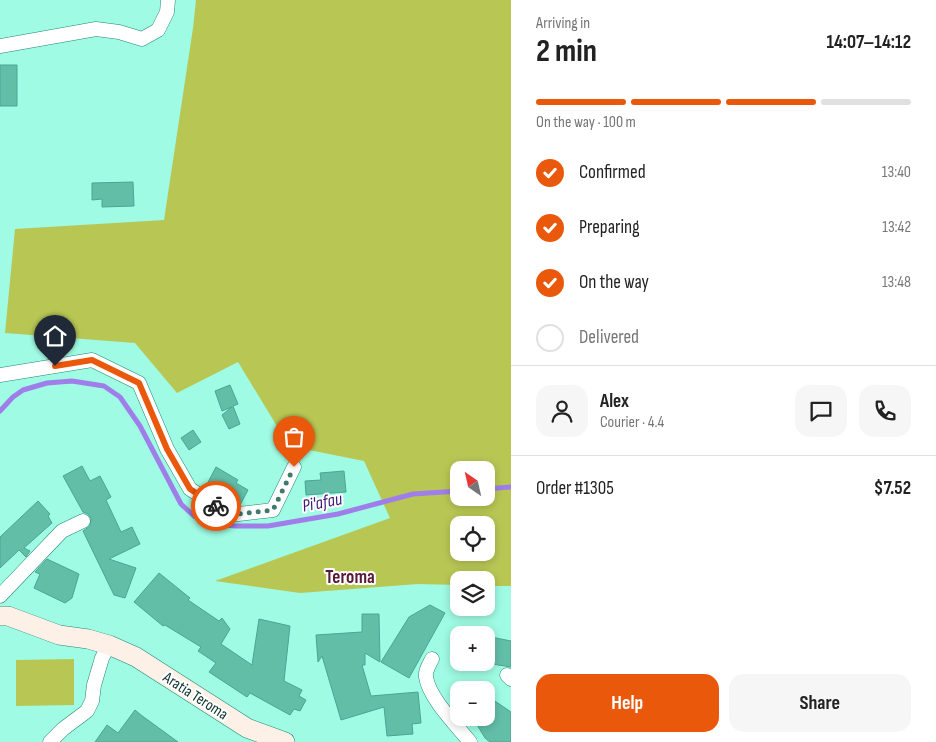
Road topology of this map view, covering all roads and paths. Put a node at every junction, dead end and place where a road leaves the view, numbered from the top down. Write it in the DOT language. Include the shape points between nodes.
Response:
graph roads {
  1 [pos="168,0"];
  2 [pos="0,46"];
  3 [pos="0,375"];
  4 [pos="294,467"];
  5 [pos="83,521"];
  6 [pos="0,596"];
  7 [pos="0,616"];
  8 [pos="109,645"];
  9 [pos="432,659"];
  10 [pos="50,742"];
  11 [pos="285,742"];
  12 [pos="470,742"];
  1 -- 2 [label="street" via="167,12 158,30 142,39 96,29"];
  3 -- 4 [label="street" via="92,360 139,383 167,449 190,489 230,515 273,510"];
  5 -- 6 [label="street" via="62,531"];
  7 -- 8 [label="main road, Aratia Teroma" via="59,635"];
  8 -- 10 [label="street" via="102,658 88,711"];
  8 -- 11 [label="main road, Aratia Teroma" via="136,657 247,728"];
  9 -- 12 [label="street" via="426,671 430,689 452,723"];
}
